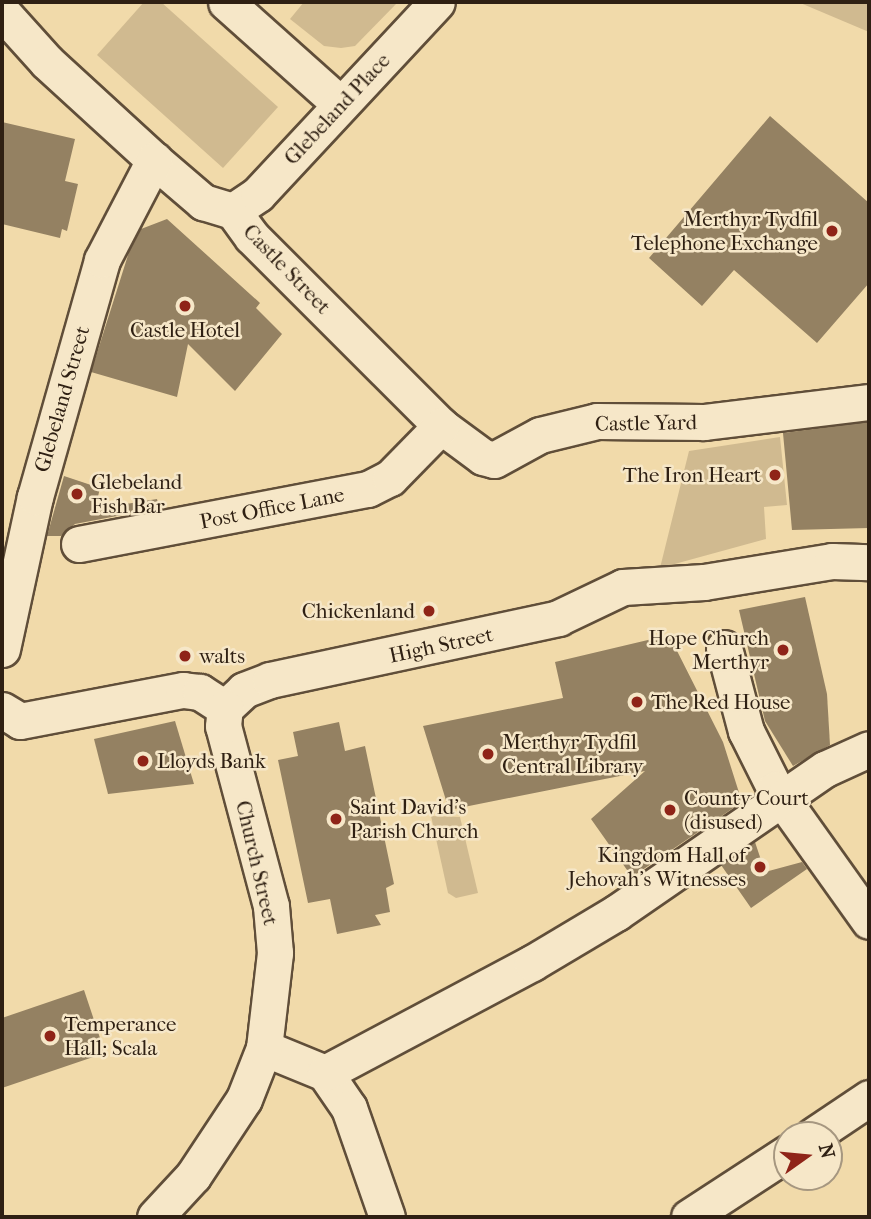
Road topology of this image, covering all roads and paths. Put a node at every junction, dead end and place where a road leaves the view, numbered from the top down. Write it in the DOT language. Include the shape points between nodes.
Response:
graph roads {
  1 [pos="226,2"];
  2 [pos="437,2"];
  3 [pos="2,12"];
  4 [pos="340,104"];
  5 [pos="154,160"];
  6 [pos="233,211"];
  7 [pos="869,402"];
  8 [pos="441,426"];
  9 [pos="79,544"];
  10 [pos="869,562"];
  11 [pos="724,648"];
  12 [pos="2,649"];
  13 [pos="225,708"];
  14 [pos="11,715"];
  15 [pos="869,749"];
  16 [pos="782,798"];
  17 [pos="869,921"];
  18 [pos="264,1048"];
  19 [pos="325,1073"];
  20 [pos="869,1098"];
  21 [pos="835,1121"];
  22 [pos="773,1162"];
  23 [pos="155,1217"];
  24 [pos="387,1217"];
  25 [pos="689,1217"];
  1 -- 4 [label="street"];
  2 -- 4 [label="street, Glebeland Place"];
  3 -- 5 [label="street, Castle Street" via="47,62"];
  4 -- 6 [label="street, Glebeland Place" via="258,194"];
  5 -- 6 [label="street, Castle Street" via="203,202"];
  5 -- 12 [label="street, Glebeland Street" via="102,260 35,498"];
  6 -- 8 [label="street, Castle Street" via="252,237"];
  7 -- 8 [label="street, Castle Yard" via="704,422 597,421 540,435 494,460 471,451"];
  8 -- 9 [label="street, Post Office Lane" via="390,478 368,489"];
  10 -- 13 [label="street, High Street" via="832,561 704,582 623,587 558,618 270,680 244,690"];
  11 -- 16 [label="street" via="746,731"];
  13 -- 14 [label="street" via="200,692 183,690"];
  13 -- 18 [label="street, Church Street" via="223,726 271,906 275,953"];
  15 -- 16 [label="street" via="825,769"];
  16 -- 17 [label="street"];
  16 -- 19 [label="street" via="604,920"];
  18 -- 19 [label="street"];
  18 -- 23 [label="street, Church Street" via="244,1099 193,1176"];
  19 -- 24 [label="street" via="349,1108"];
  20 -- 21 [label="street"];
  22 -- 25 [label="street"];
}
